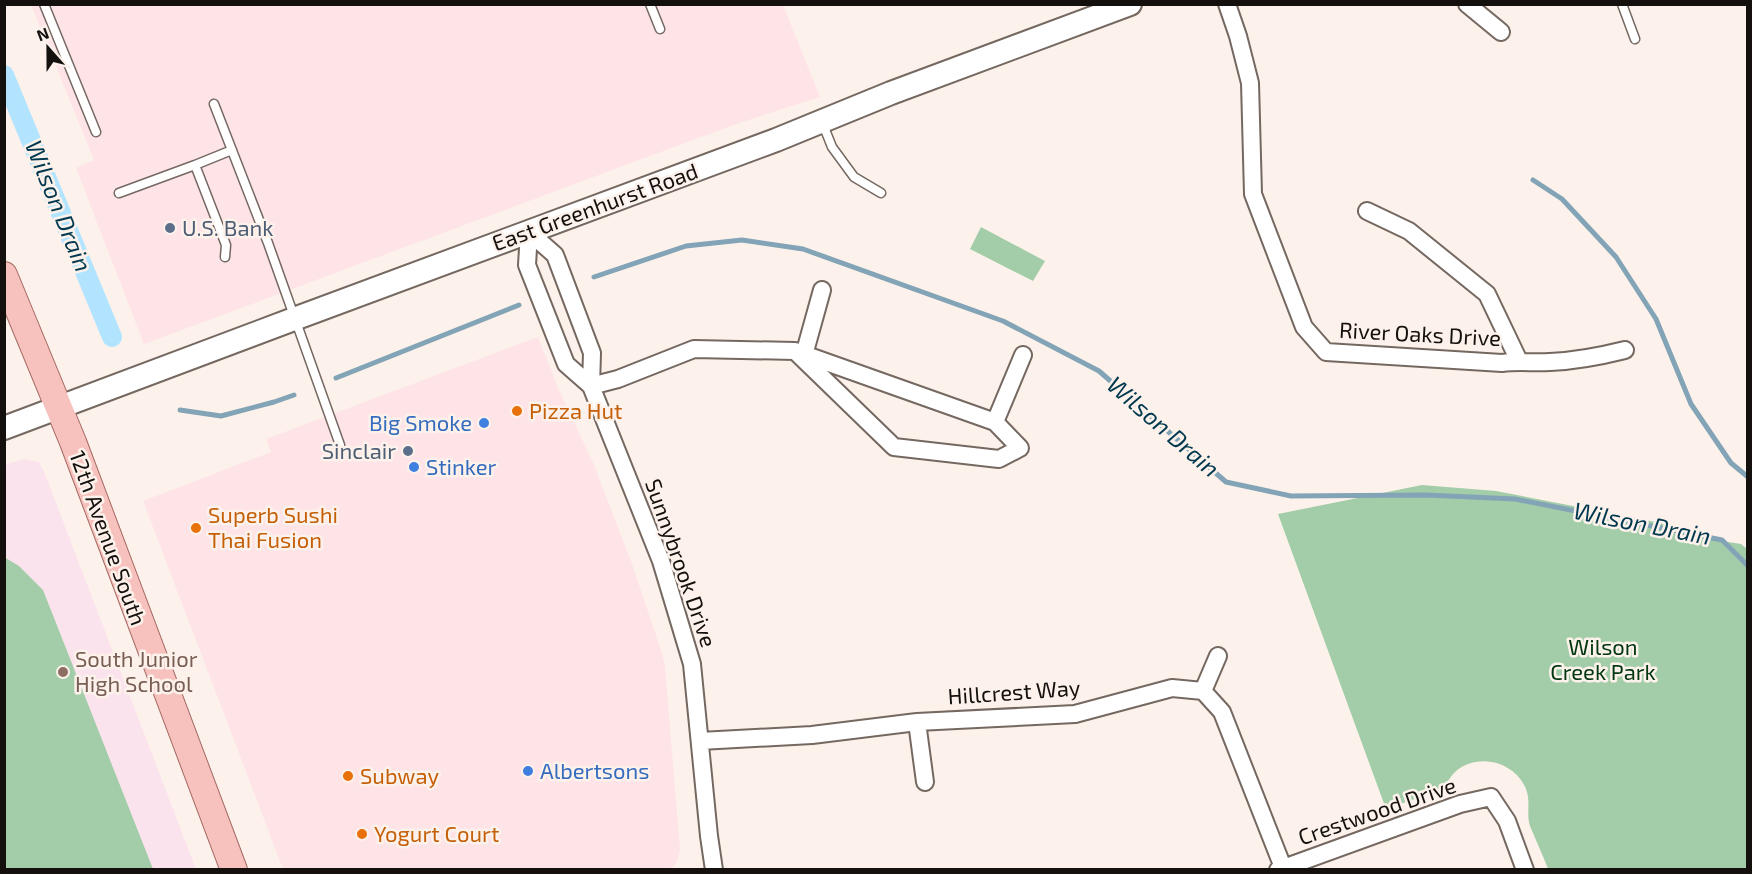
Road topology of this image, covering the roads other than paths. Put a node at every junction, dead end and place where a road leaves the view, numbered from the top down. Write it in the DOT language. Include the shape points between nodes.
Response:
graph roads {
  1 [pos="44,4"];
  2 [pos="650,4"];
  3 [pos="1130,4"];
  4 [pos="1227,4"];
  5 [pos="1467,4"];
  6 [pos="1622,4"];
  7 [pos="660,29"];
  8 [pos="1501,32"];
  9 [pos="1635,39"];
  10 [pos="214,104"];
  11 [pos="822,122"];
  12 [pos="96,132"];
  13 [pos="232,150"];
  14 [pos="195,165"];
  15 [pos="880,193"];
  16 [pos="119,194"];
  17 [pos="1367,211"];
  18 [pos="530,232"];
  19 [pos="225,257"];
  20 [pos="4,275"];
  21 [pos="822,290"];
  22 [pos="294,319"];
  23 [pos="1625,350"];
  24 [pos="800,353"];
  25 [pos="1023,355"];
  26 [pos="1520,361"];
  27 [pos="591,386"];
  28 [pos="59,408"];
  29 [pos="995,422"];
  30 [pos="4,428"];
  31 [pos="340,445"];
  32 [pos="1218,656"];
  33 [pos="1203,690"];
  34 [pos="917,722"];
  35 [pos="700,741"];
  36 [pos="925,782"];
  37 [pos="1282,869"];
  38 [pos="234,870"];
  39 [pos="714,870"];
  40 [pos="1525,870"];
  1 -- 12 [label="lane"];
  2 -- 7 [label="lane"];
  3 -- 11 [label="main road, East Greenhurst Road"];
  4 -- 26 [label="street, River Oaks Drive" via="1250,83 1253,194 1304,327 1326,352"];
  5 -- 8 [label="street"];
  6 -- 9 [label="lane"];
  10 -- 13 [label="lane"];
  11 -- 15 [label="lane" via="832,147 854,177"];
  11 -- 18 [label="main road, East Greenhurst Road"];
  13 -- 14 [label="lane"];
  13 -- 22 [label="lane"];
  14 -- 16 [label="lane"];
  14 -- 19 [label="lane" via="226,245"];
  17 -- 26 [label="street, River Oaks Drive" via="1409,231 1487,294"];
  18 -- 22 [label="main road, East Greenhurst Road"];
  18 -- 27 [label="street, Sunnybrook Drive" via="555,255 592,353"];
  18 -- 27 [label="street, Sunnybrook Drive" via="527,265 566,364"];
  20 -- 28 [label="main road, 12th Avenue South"];
  21 -- 24 [label="street"];
  22 -- 28 [label="main road, East Greenhurst Road"];
  22 -- 31 [label="lane"];
  23 -- 26 [label="street, River Oaks Drive" via="1549,362"];
  24 -- 27 [label="street" via="694,349"];
  24 -- 29 [label="street"];
  24 -- 29 [label="street" via="894,447 999,459 1020,448"];
  25 -- 29 [label="street"];
  27 -- 35 [label="street, Sunnybrook Drive" via="661,561 693,664"];
  28 -- 30 [label="main road, East Greenhurst Road"];
  28 -- 38 [label="main road, 12th Avenue South"];
  32 -- 33 [label="street"];
  33 -- 34 [label="street, Hillcrest Way" via="1172,688 1075,714"];
  33 -- 37 [label="street" via="1222,712"];
  34 -- 35 [label="street, Hillcrest Way" via="813,735"];
  34 -- 36 [label="street"];
  35 -- 39 [label="street, Sunnybrook Drive"];
  37 -- 40 [label="street, Crestwood Drive" via="1460,804 1491,797 1507,821"];
}
